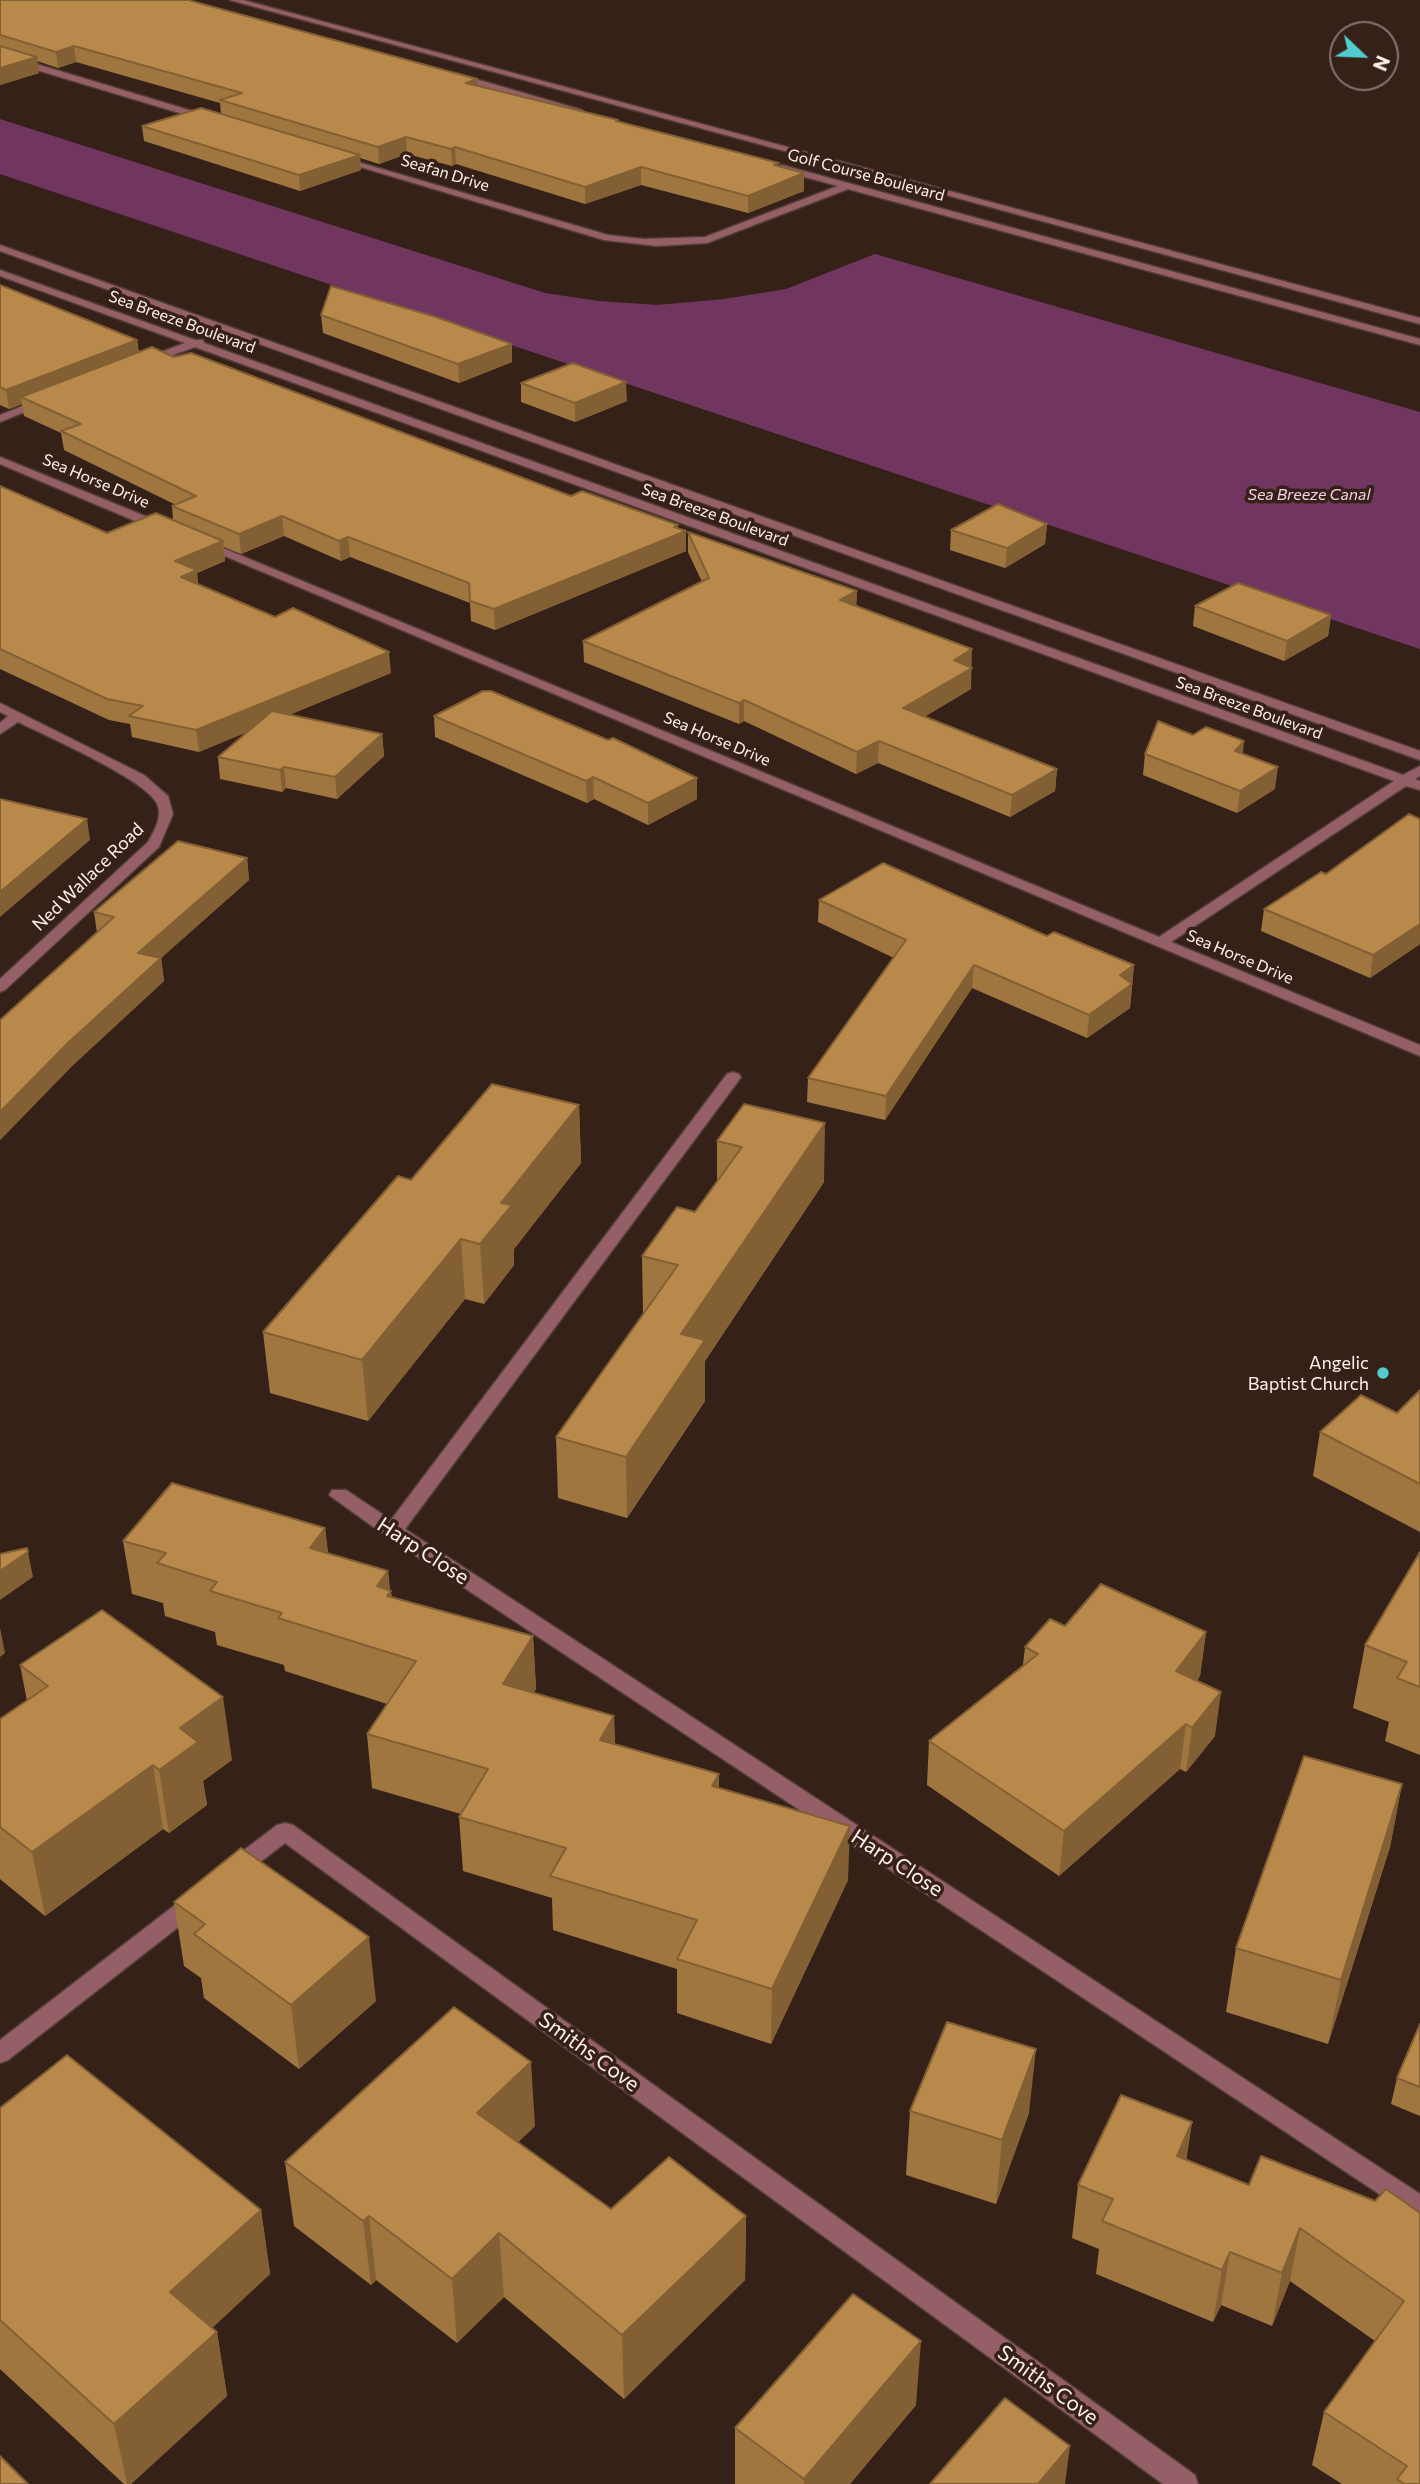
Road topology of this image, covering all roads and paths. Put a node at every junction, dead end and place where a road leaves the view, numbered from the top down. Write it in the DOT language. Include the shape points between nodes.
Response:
graph roads {
  1 [pos="234,0"];
  2 [pos="0,56"];
  3 [pos="448,75"];
  4 [pos="594,116"];
  5 [pos="224,123"];
  6 [pos="330,155"];
  7 [pos="766,164"];
  8 [pos="879,174"];
  9 [pos="845,187"];
  10 [pos="0,248"];
  11 [pos="25,257"];
  12 [pos="0,265"];
  13 [pos="0,273"];
  14 [pos="1420,321"];
  15 [pos="231,331"];
  16 [pos="1420,342"];
  17 [pos="194,343"];
  18 [pos="138,365"];
  19 [pos="57,396"];
  20 [pos="0,419"];
  21 [pos="0,460"];
  22 [pos="0,707"];
  23 [pos="18,715"];
  24 [pos="0,730"];
  25 [pos="1420,755"];
  26 [pos="1420,770"];
  27 [pos="1405,781"];
  28 [pos="1420,786"];
  29 [pos="1161,942"];
  30 [pos="0,987"];
  31 [pos="1420,1051"];
  32 [pos="733,1077"];
  33 [pos="339,1495"];
  34 [pos="393,1531"];
  35 [pos="0,2053"];
  36 [pos="1420,2207"];
  37 [pos="1185,2484"];
  1 -- 8 [label="street, Golf Course Boulevard"];
  2 -- 5 [label="street"];
  3 -- 4 [label="street"];
  6 -- 9 [label="street, Seafan Drive" via="607,238 642,244 707,240"];
  7 -- 9 [label="street, Golf Course Boulevard"];
  8 -- 9 [label="street, Seafan Drive"];
  8 -- 14 [label="street, Golf Course Boulevard"];
  9 -- 16 [label="street, Golf Course Boulevard"];
  10 -- 11 [label="street, Sea Breeze Boulevard"];
  11 -- 12 [label="street"];
  11 -- 15 [label="street, Sea Breeze Boulevard"];
  13 -- 17 [label="street, Sea Breeze Boulevard"];
  15 -- 17 [label="street"];
  15 -- 25 [label="street, Sea Breeze Boulevard"];
  17 -- 18 [label="street"];
  17 -- 27 [label="street, Sea Breeze Boulevard"];
  19 -- 20 [label="street"];
  21 -- 29 [label="street, Sea Horse Drive"];
  22 -- 23 [label="street, Ned Wallace Road"];
  23 -- 24 [label="street"];
  23 -- 30 [label="street, Ned Wallace Road" via="158,791 167,807 166,825 154,844"];
  26 -- 27 [label="street"];
  27 -- 28 [label="street, Sea Breeze Boulevard"];
  27 -- 29 [label="street"];
  29 -- 31 [label="street, Sea Horse Drive"];
  32 -- 34 [label="street"];
  33 -- 34 [label="street, Harp Close"];
  34 -- 36 [label="street, Harp Close"];
  35 -- 37 [label="street, Smiths Cove" via="285,1831"];
}
